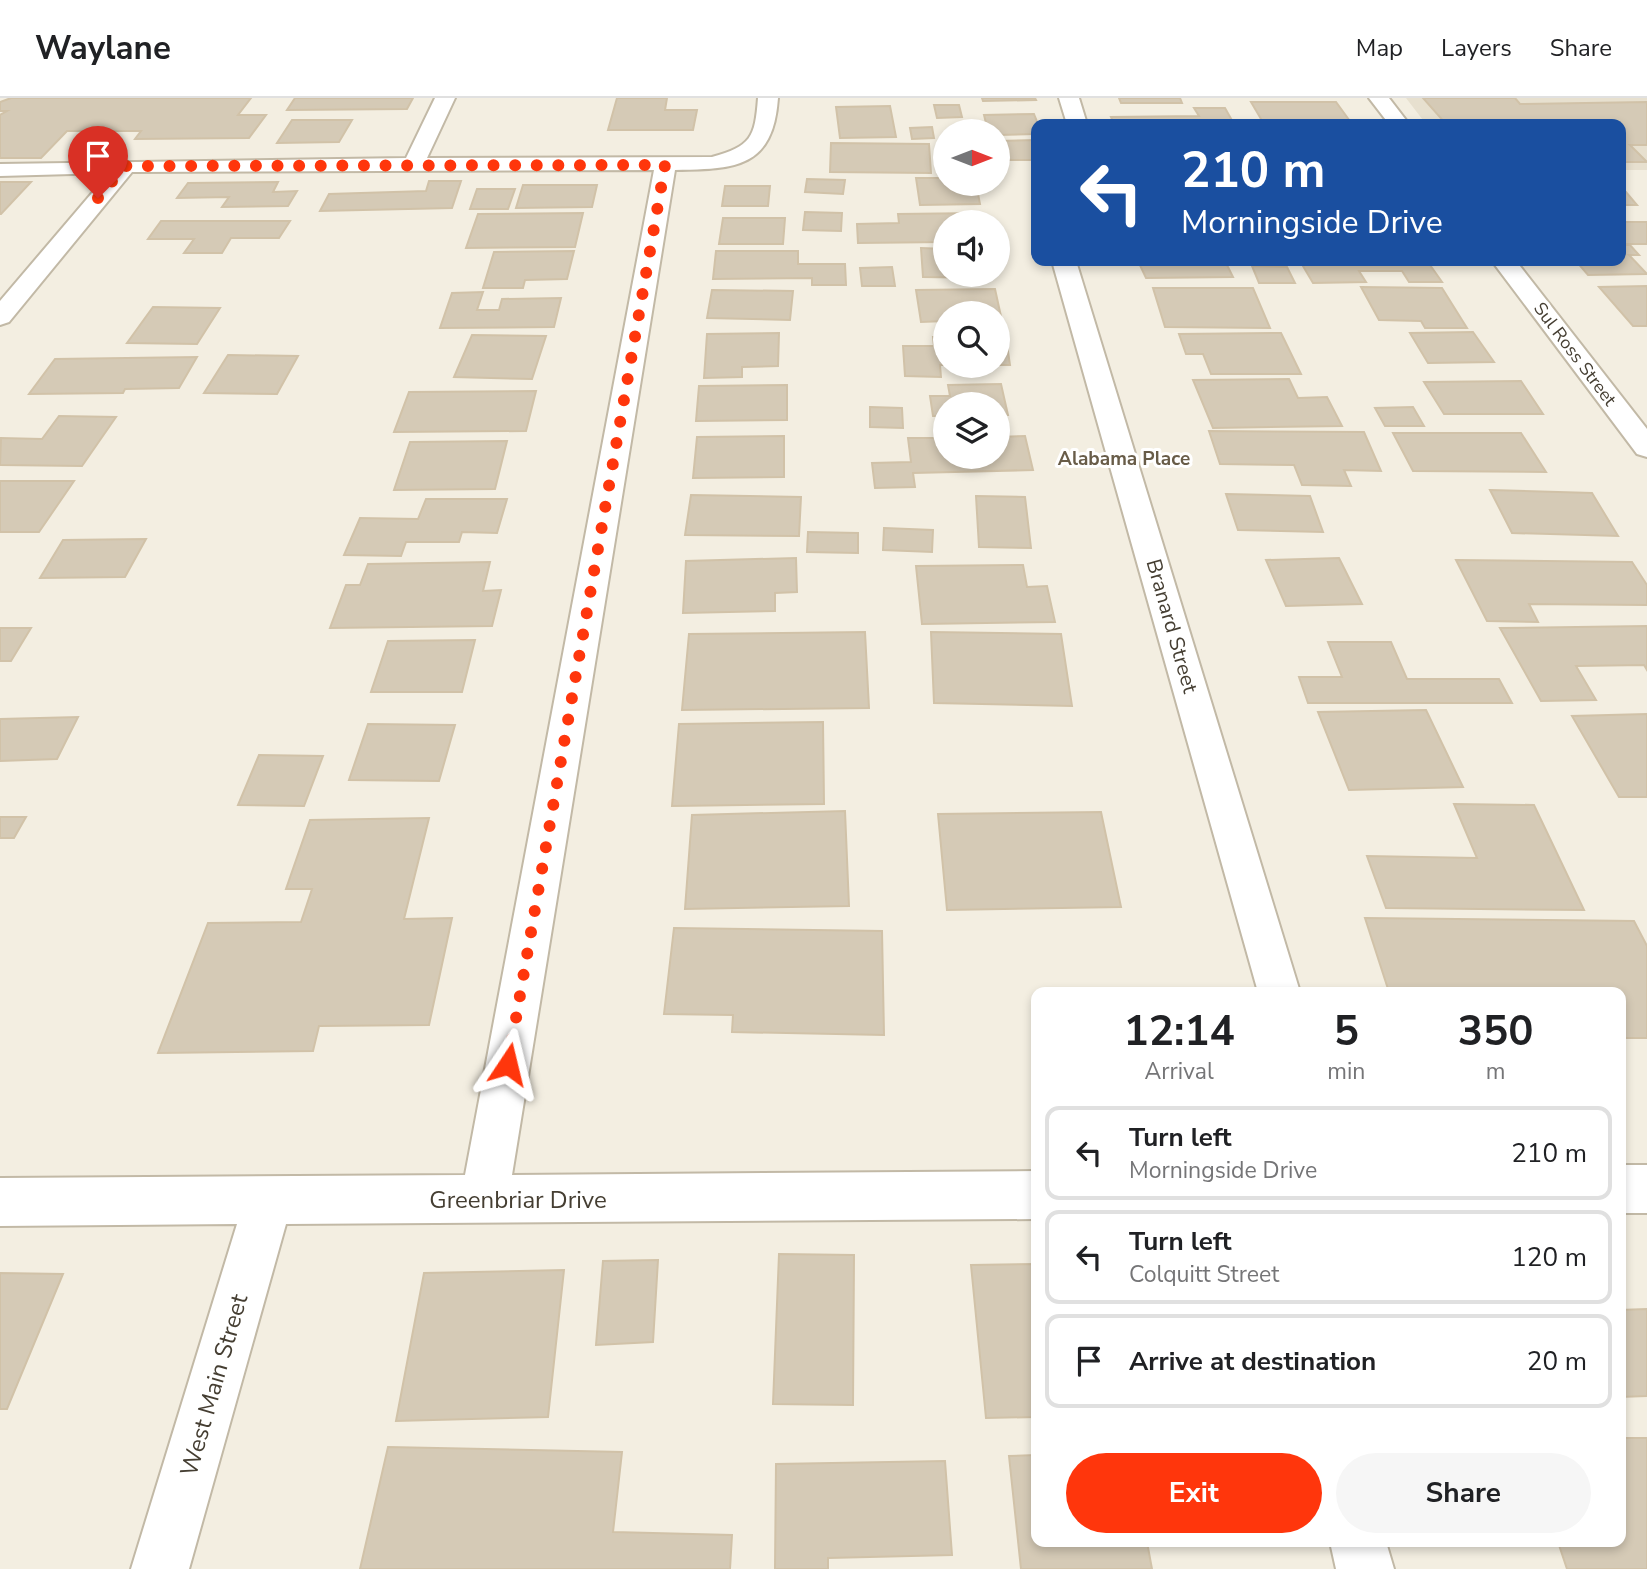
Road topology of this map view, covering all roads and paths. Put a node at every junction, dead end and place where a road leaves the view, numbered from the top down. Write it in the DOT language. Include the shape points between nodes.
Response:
graph roads {
  1 [pos="445,98"];
  2 [pos="1069,98"];
  3 [pos="1379,98"];
  4 [pos="768,106"];
  5 [pos="1075,119"];
  6 [pos="1395,119"];
  7 [pos="413,164"];
  8 [pos="665,165"];
  9 [pos="125,166"];
  10 [pos="0,170"];
  11 [pos="1065,266"];
  12 [pos="1508,266"];
  13 [pos="0,317"];
  14 [pos="1647,448"];
  15 [pos="1278,987"];
  16 [pos="1626,1189"];
  17 [pos="1647,1189"];
  18 [pos="1031,1195"];
  19 [pos="484,1200"];
  20 [pos="268,1201"];
  21 [pos="0,1202"];
  22 [pos="1359,1547"];
  23 [pos="160,1569"];
  24 [pos="1365,1569"];
  1 -- 7 [label="street"];
  2 -- 5 [label="street"];
  3 -- 6 [label="street"];
  4 -- 8 [label="street" via="766,133 746,155 712,163"];
  7 -- 8 [label="street"];
  7 -- 9 [label="street"];
  8 -- 19 [label="street"];
  9 -- 10 [label="street"];
  9 -- 13 [label="street"];
  11 -- 15 [label="street, Branard Street"];
  12 -- 14 [label="street, Sul Ross Street"];
  16 -- 17 [label="street"];
  18 -- 19 [label="street, Greenbriar Drive"];
  19 -- 20 [label="street, Greenbriar Drive"];
  20 -- 21 [label="street, Greenbriar Drive"];
  20 -- 23 [label="street, West Main Street"];
  22 -- 24 [label="street"];
}
